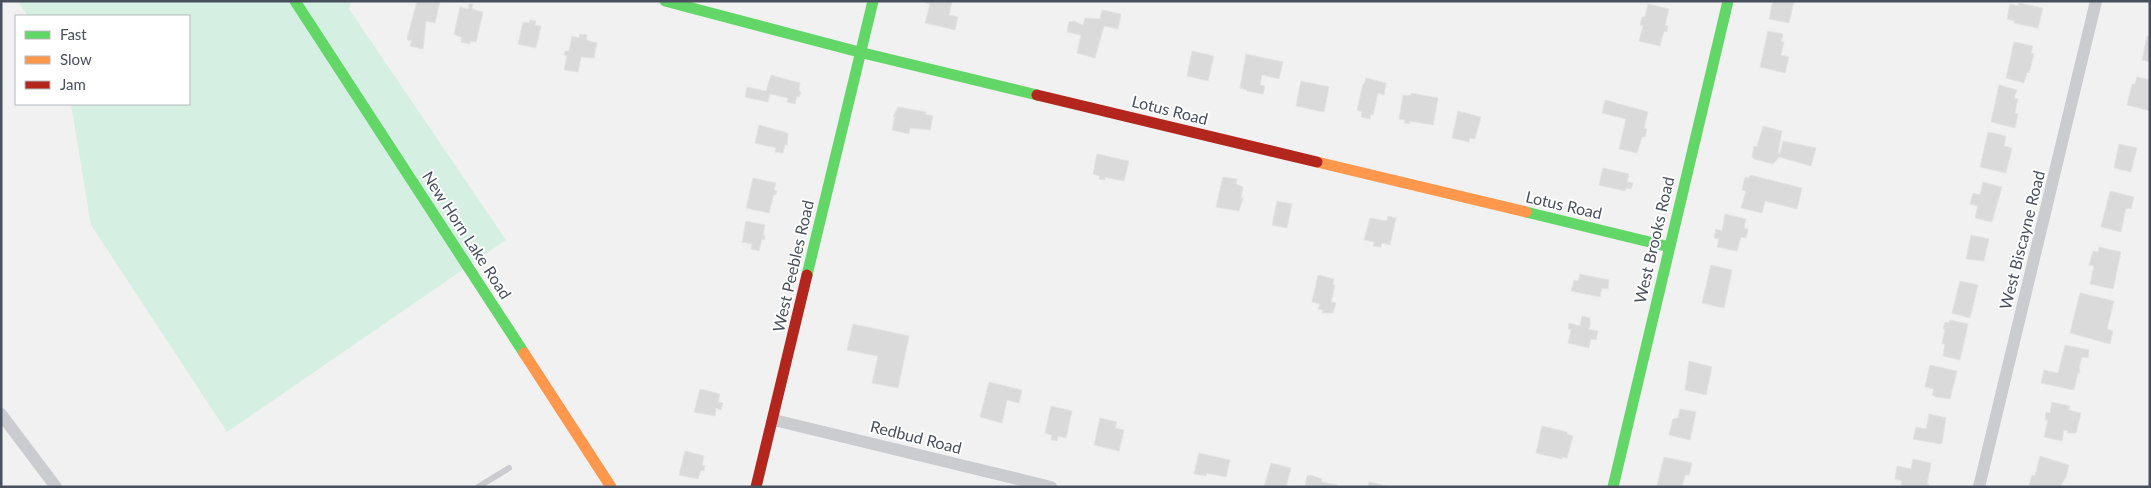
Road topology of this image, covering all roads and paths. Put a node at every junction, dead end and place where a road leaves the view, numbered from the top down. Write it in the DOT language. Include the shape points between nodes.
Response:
graph roads {
  1 [pos="296,1"];
  2 [pos="665,1"];
  3 [pos="872,1"];
  4 [pos="1728,1"];
  5 [pos="2096,1"];
  6 [pos="859,52"];
  7 [pos="1670,247"];
  8 [pos="1,414"];
  9 [pos="774,420"];
  10 [pos="509,468"];
  11 [pos="56,487"];
  12 [pos="478,487"];
  13 [pos="611,487"];
  14 [pos="756,487"];
  15 [pos="1051,487"];
  16 [pos="1613,487"];
  17 [pos="1979,487"];
  1 -- 13 [label="street, New Horn Lake Road"];
  2 -- 6 [label="street, Lotus Road"];
  3 -- 6 [label="street, West Peebles Road"];
  4 -- 7 [label="street, West Brooks Road"];
  5 -- 17 [label="street, West Biscayne Road"];
  6 -- 7 [label="street, Lotus Road"];
  6 -- 9 [label="street, West Peebles Road"];
  7 -- 16 [label="street, West Brooks Road"];
  8 -- 11 [label="street"];
  9 -- 14 [label="street, West Peebles Road"];
  9 -- 15 [label="street, Redbud Road"];
  10 -- 12 [label="lane"];
}
